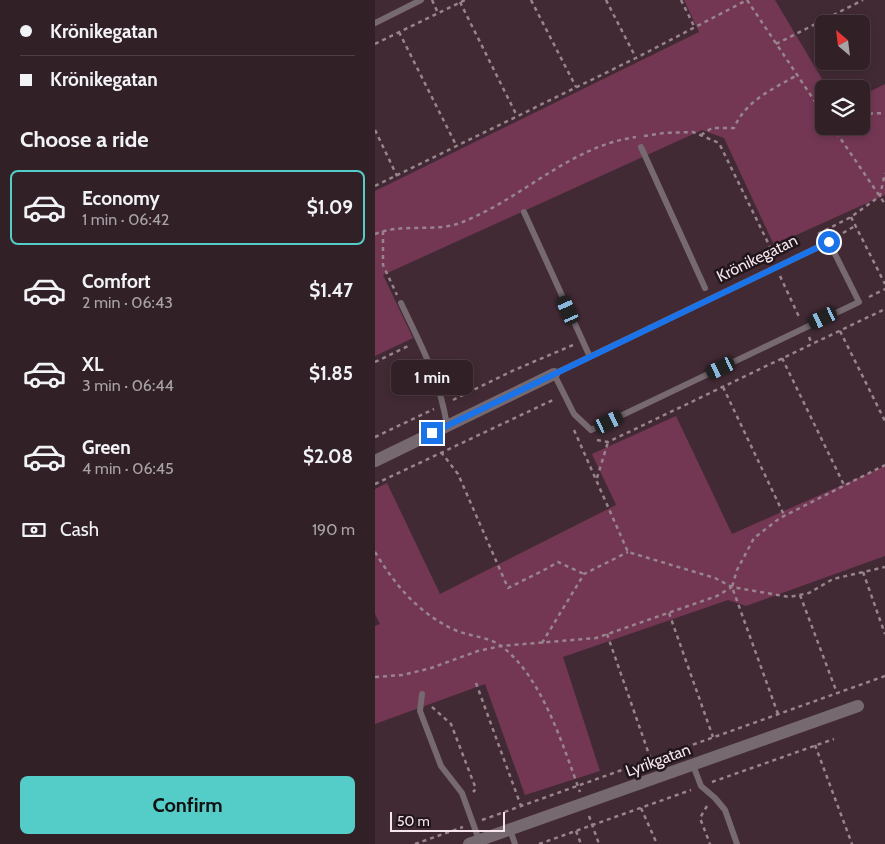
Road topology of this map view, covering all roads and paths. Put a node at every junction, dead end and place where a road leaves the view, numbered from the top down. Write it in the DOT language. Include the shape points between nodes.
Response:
graph roads {
  1 [pos="421,0"];
  2 [pos="432,0"];
  3 [pos="465,0"];
  4 [pos="531,0"];
  5 [pos="606,0"];
  6 [pos="681,0"];
  7 [pos="747,0"];
  8 [pos="863,0"];
  9 [pos="460,2"];
  10 [pos="438,13"];
  11 [pos="375,23"];
  12 [pos="695,28"];
  13 [pos="399,32"];
  14 [pos="375,44"];
  15 [pos="776,44"];
  16 [pos="635,58"];
  17 [pos="797,75"];
  18 [pos="576,87"];
  19 [pos="815,101"];
  20 [pos="885,113"];
  21 [pos="870,114"];
  22 [pos="517,116"];
  23 [pos="375,130"];
  24 [pos="701,135"];
  25 [pos="838,135"];
  26 [pos="456,145"];
  27 [pos="641,147"];
  28 [pos="885,173"];
  29 [pos="397,176"];
  30 [pos="375,186"];
  31 [pos="879,196"];
  32 [pos="885,204"];
  33 [pos="524,212"];
  34 [pos="851,217"];
  35 [pos="855,225"];
  36 [pos="383,230"];
  37 [pos="375,234"];
  38 [pos="817,234"];
  39 [pos="829,242"];
  40 [pos="776,267"];
  41 [pos="885,284"];
  42 [pos="705,288"];
  43 [pos="885,289"];
  44 [pos="859,302"];
  45 [pos="401,303"];
  46 [pos="885,309"];
  47 [pos="804,327"];
  48 [pos="840,331"];
  49 [pos="419,341"];
  50 [pos="583,342"];
  51 [pos="812,344"];
  52 [pos="590,358"];
  53 [pos="782,358"];
  54 [pos="375,362"];
  55 [pos="554,374"];
  56 [pos="723,387"];
  57 [pos="563,395"];
  58 [pos="553,400"];
  59 [pos="444,404"];
  60 [pos="557,406"];
  61 [pos="885,421"];
  62 [pos="571,425"];
  63 [pos="447,426"];
  64 [pos="375,437"];
  65 [pos="578,437"];
  66 [pos="586,438"];
  67 [pos="593,440"];
  68 [pos="608,442"];
  69 [pos="441,452"];
  70 [pos="375,460"];
  71 [pos="885,465"];
  72 [pos="597,479"];
  73 [pos="375,484"];
  74 [pos="845,485"];
  75 [pos="784,515"];
  76 [pos="375,552"];
  77 [pos="628,552"];
  78 [pos="885,567"];
  79 [pos="863,572"];
  80 [pos="585,574"];
  81 [pos="732,587"];
  82 [pos="800,595"];
  83 [pos="669,613"];
  84 [pos="607,634"];
  85 [pos="885,634"];
  86 [pos="542,643"];
  87 [pos="501,646"];
  88 [pos="885,676"];
  89 [pos="375,677"];
  90 [pos="476,683"];
  91 [pos="837,693"];
  92 [pos="422,694"];
  93 [pos="857,706"];
  94 [pos="779,714"];
  95 [pos="713,737"];
  96 [pos="834,738"];
  97 [pos="815,745"];
  98 [pos="651,760"];
  99 [pos="693,765"];
  100 [pos="578,786"];
  101 [pos="701,786"];
  102 [pos="713,795"];
  103 [pos="465,802"];
  104 [pos="584,803"];
  105 [pos="521,806"];
  106 [pos="641,808"];
  107 [pos="473,823"];
  108 [pos="592,825"];
  109 [pos="510,830"];
  110 [pos="576,830"];
  111 [pos="474,842"];
  112 [pos="415,844"];
  113 [pos="515,844"];
  114 [pos="539,844"];
  115 [pos="581,844"];
  116 [pos="599,844"];
  117 [pos="657,844"];
  118 [pos="710,844"];
  119 [pos="737,844"];
  120 [pos="852,844"];
  1 -- 11 [label="lane"];
  2 -- 10 [label="path"];
  3 -- 9 [label="path"];
  4 -- 18 [label="path"];
  5 -- 16 [label="path"];
  6 -- 12 [label="path"];
  7 -- 12 [label="path"];
  7 -- 15 [label="path"];
  8 -- 15 [label="path"];
  9 -- 10 [label="path"];
  9 -- 22 [label="path"];
  10 -- 13 [label="path"];
  12 -- 16 [label="path"];
  13 -- 14 [label="path"];
  13 -- 26 [label="path"];
  15 -- 17 [label="path"];
  16 -- 18 [label="path"];
  17 -- 19 [label="path"];
  17 -- 24 [label="path" via="754,101 740,115 734,128 712,128"];
  18 -- 22 [label="path"];
  20 -- 21 [label="path"];
  22 -- 26 [label="path"];
  23 -- 29 [label="path"];
  24 -- 36 [label="path" via="693,132 664,133 626,138 565,162 464,222 439,228"];
  24 -- 40 [label="path" via="719,143 774,256"];
  25 -- 31 [label="path"];
  26 -- 29 [label="path"];
  27 -- 42 [label="lane"];
  28 -- 31 [label="path"];
  29 -- 30 [label="path"];
  31 -- 32 [label="path"];
  31 -- 34 [label="path"];
  33 -- 50 [label="lane"];
  34 -- 35 [label="path"];
  34 -- 38 [label="path"];
  35 -- 39 [label="path"];
  35 -- 41 [label="path"];
  36 -- 37 [label="path"];
  36 -- 45 [label="path" via="383,265"];
  39 -- 40 [label="lane, Krönikegatan"];
  39 -- 44 [label="lane"];
  40 -- 47 [label="path"];
  40 -- 52 [label="lane, Krönikegatan"];
  43 -- 44 [label="path"];
  44 -- 47 [label="lane"];
  45 -- 49 [label="lane"];
  46 -- 48 [label="path"];
  47 -- 51 [label="path"];
  47 -- 57 [label="lane" via="591,430 574,414"];
  48 -- 51 [label="path"];
  48 -- 61 [label="path"];
  49 -- 54 [label="path"];
  49 -- 59 [label="lane" via="434,372"];
  50 -- 52 [label="lane"];
  50 -- 59 [label="path" via="565,347"];
  51 -- 53 [label="path"];
  52 -- 55 [label="lane, Krönikegatan"];
  53 -- 56 [label="path"];
  53 -- 74 [label="path"];
  55 -- 57 [label="lane"];
  55 -- 63 [label="street, Krönikegatan"];
  56 -- 68 [label="path"];
  56 -- 75 [label="path"];
  57 -- 58 [label="path"];
  58 -- 60 [label="path"];
  58 -- 69 [label="path"];
  59 -- 63 [label="lane"];
  59 -- 64 [label="path"];
  62 -- 65 [label="path"];
  63 -- 70 [label="street, Krönikegatan"];
  65 -- 66 [label="path"];
  65 -- 72 [label="path"];
  67 -- 68 [label="path"];
  68 -- 72 [label="path"];
  69 -- 73 [label="path"];
  69 -- 80 [label="path" via="457,474 508,588 557,562"];
  71 -- 74 [label="path"];
  72 -- 77 [label="path"];
  74 -- 75 [label="path"];
  75 -- 81 [label="path" via="754,538"];
  76 -- 87 [label="path" via="388,574 412,601 435,620 457,631 483,636"];
  77 -- 80 [label="path"];
  77 -- 81 [label="path" via="715,578"];
  78 -- 79 [label="path"];
  79 -- 82 [label="path" via="833,579"];
  79 -- 85 [label="path"];
  80 -- 86 [label="path"];
  81 -- 82 [label="path" via="779,596"];
  81 -- 83 [label="path" via="717,596"];
  81 -- 94 [label="path"];
  82 -- 91 [label="path"];
  83 -- 84 [label="path"];
  83 -- 95 [label="path"];
  84 -- 86 [label="path"];
  84 -- 98 [label="path"];
  86 -- 87 [label="path"];
  87 -- 89 [label="path" via="403,675"];
  87 -- 100 [label="path" via="517,661 537,689 555,723"];
  88 -- 91 [label="path"];
  90 -- 105 [label="path"];
  91 -- 94 [label="path"];
  92 -- 103 [label="lane" via="420,711 441,766"];
  92 -- 103 [label="path" via="451,724 476,789"];
  93 -- 99 [label="street, Lyrikgatan"];
  94 -- 95 [label="path"];
  95 -- 98 [label="path"];
  96 -- 97 [label="path"];
  97 -- 101 [label="path"];
  97 -- 120 [label="path"];
  98 -- 100 [label="path"];
  99 -- 101 [label="lane"];
  99 -- 104 [label="street, Lyrikgatan"];
  100 -- 104 [label="path"];
  100 -- 105 [label="path"];
  101 -- 102 [label="lane"];
  101 -- 106 [label="path"];
  102 -- 118 [label="path" via="700,818"];
  102 -- 119 [label="lane" via="725,810"];
  103 -- 107 [label="lane"];
  104 -- 108 [label="path"];
  104 -- 109 [label="street, Lyrikgatan"];
  105 -- 107 [label="path"];
  106 -- 108 [label="path"];
  106 -- 117 [label="path"];
  107 -- 111 [label="lane"];
  107 -- 112 [label="path"];
  108 -- 110 [label="path"];
  108 -- 116 [label="path"];
  109 -- 111 [label="street, Lyrikgatan"];
  109 -- 113 [label="lane"];
  110 -- 114 [label="path"];
  110 -- 115 [label="path"];
}
